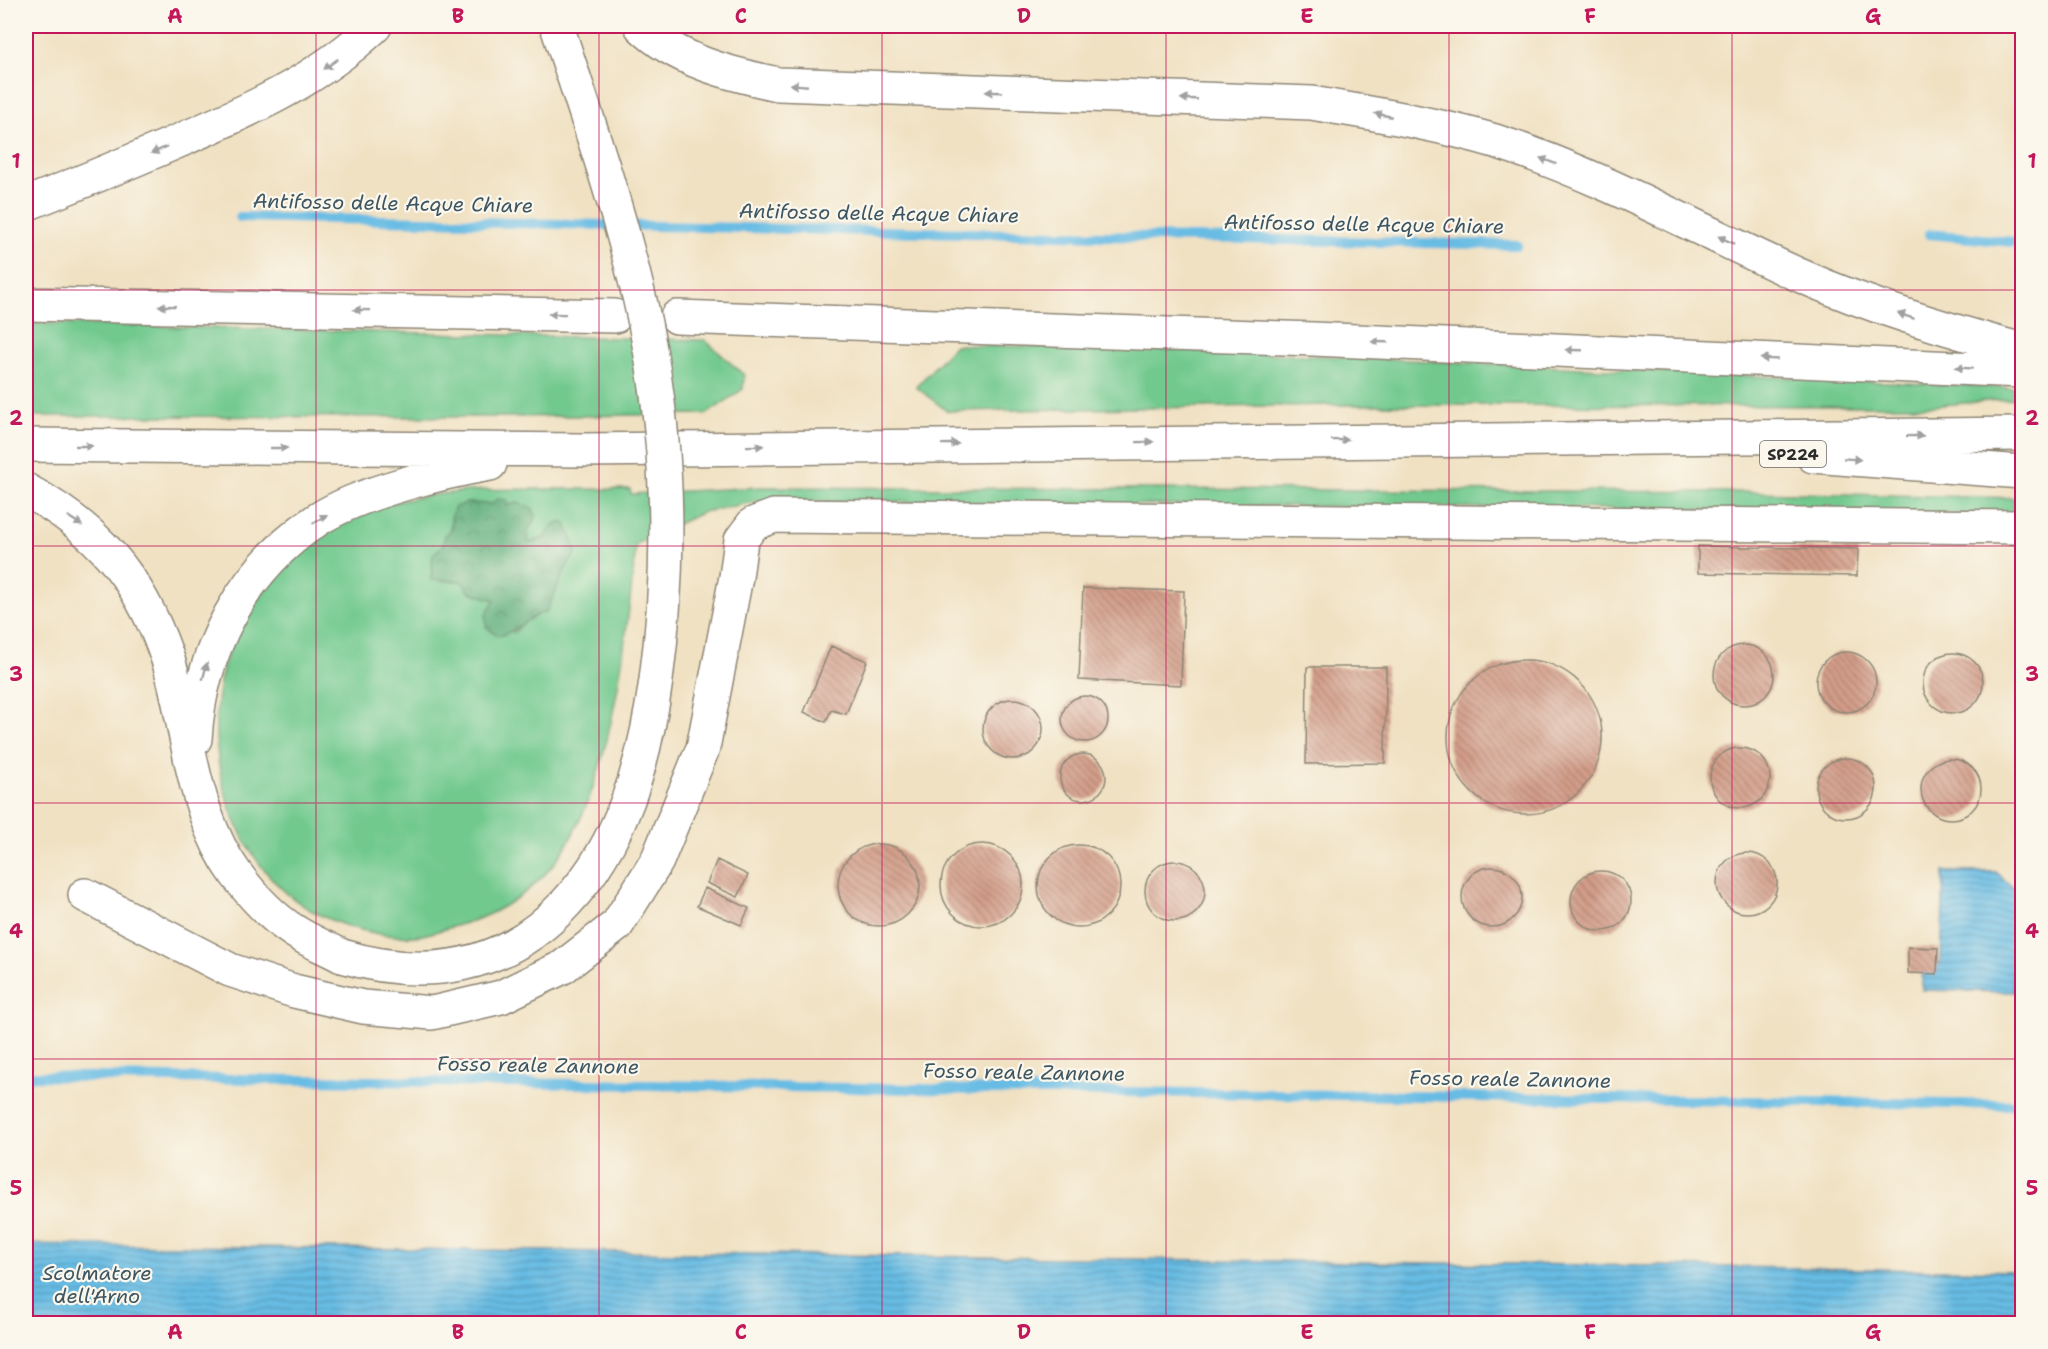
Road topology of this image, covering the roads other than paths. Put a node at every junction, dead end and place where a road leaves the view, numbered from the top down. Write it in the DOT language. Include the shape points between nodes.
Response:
graph roads {
  1 [pos="375,26"];
  2 [pos="557,26"];
  3 [pos="641,26"];
  4 [pos="26,204"];
  5 [pos="26,304"];
  6 [pos="615,315"];
  7 [pos="676,317"];
  8 [pos="2022,350"];
  9 [pos="2022,371"];
  10 [pos="2022,434"];
  11 [pos="1563,437"];
  12 [pos="26,446"];
  13 [pos="582,450"];
  14 [pos="2022,472"];
  15 [pos="26,490"];
  16 [pos="2022,527"];
  17 [pos="193,771"];
  18 [pos="85,895"];
  1 -- 4 [label="main road, one-way" via="321,71 212,126"];
  2 -- 17 [label="main road, bridge" via="635,277 658,407 665,488 666,582 646,741 628,799 603,856 555,915 524,940 446,968 407,970 371,964 342,956 294,931 263,904 236,873 214,837"];
  8 -- 3 [label="main road, one-way" via="1856,299 1616,188 1494,141 1440,127 1312,103 778,84 712,67 665,44"];
  6 -- 5 [label="main road, one-way"];
  9 -- 7 [label="main road, one-way" via="1336,340"];
  11 -- 10 [label="main road, one-way"];
  13 -- 11 [label="main road, one-way"];
  11 -- 14 [label="main road, SP224, one-way"];
  12 -- 13 [label="main road, one-way"];
  17 -- 13 [label="main road, one-way" via="197,705 207,663 240,598 283,546 318,519 350,503 450,471"];
  15 -- 17 [label="main road, one-way" via="81,524 114,556 144,600 167,656"];
  16 -- 18 [label="main road" via="774,516 753,524 741,540 703,748 657,861 617,925 563,967 501,997 432,1013 363,1007 294,991 230,970"];
}
